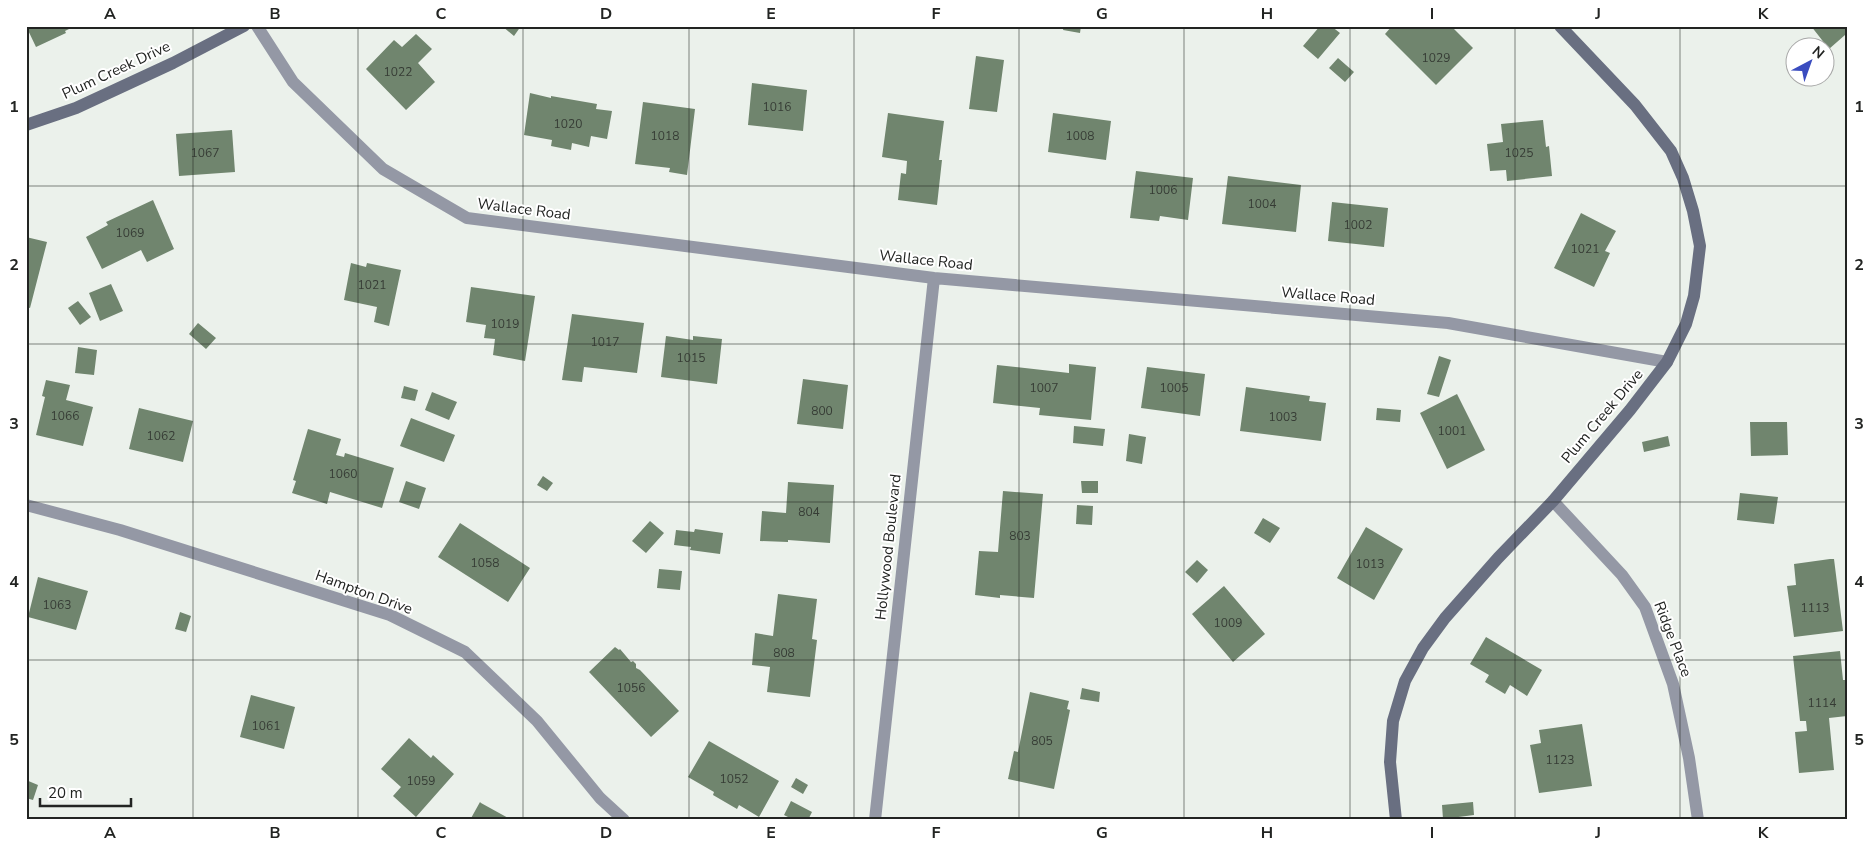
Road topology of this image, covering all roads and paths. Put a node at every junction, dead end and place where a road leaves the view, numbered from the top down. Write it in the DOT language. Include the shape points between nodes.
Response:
graph roads {
  1 [pos="244,26"];
  2 [pos="257,26"];
  3 [pos="1560,26"];
  4 [pos="26,125"];
  5 [pos="934,278"];
  6 [pos="1667,362"];
  7 [pos="1553,501"];
  8 [pos="26,505"];
  9 [pos="624,820"];
  10 [pos="874,820"];
  11 [pos="1396,820"];
  12 [pos="1698,820"];
  1 -- 4 [label="street, Plum Creek Drive" via="76,108"];
  2 -- 5 [label="street, Wallace Road" via="293,82 383,169 467,218"];
  3 -- 6 [label="street, Plum Creek Drive" via="1634,105 1670,151 1683,178 1700,246 1694,296 1686,324"];
  5 -- 6 [label="street, Wallace Road" via="1448,323"];
  5 -- 10 [label="street, Hollywood Boulevard"];
  6 -- 7 [label="street, Plum Creek Drive"];
  7 -- 11 [label="street, Plum Creek Drive" via="1445,618 1405,681 1393,721 1390,762"];
  7 -- 12 [label="street, Ridge Place" via="1622,575 1645,607 1673,684"];
  8 -- 9 [label="street, Hampton Drive" via="120,530 390,615 464,652 537,721 600,798"];
}
